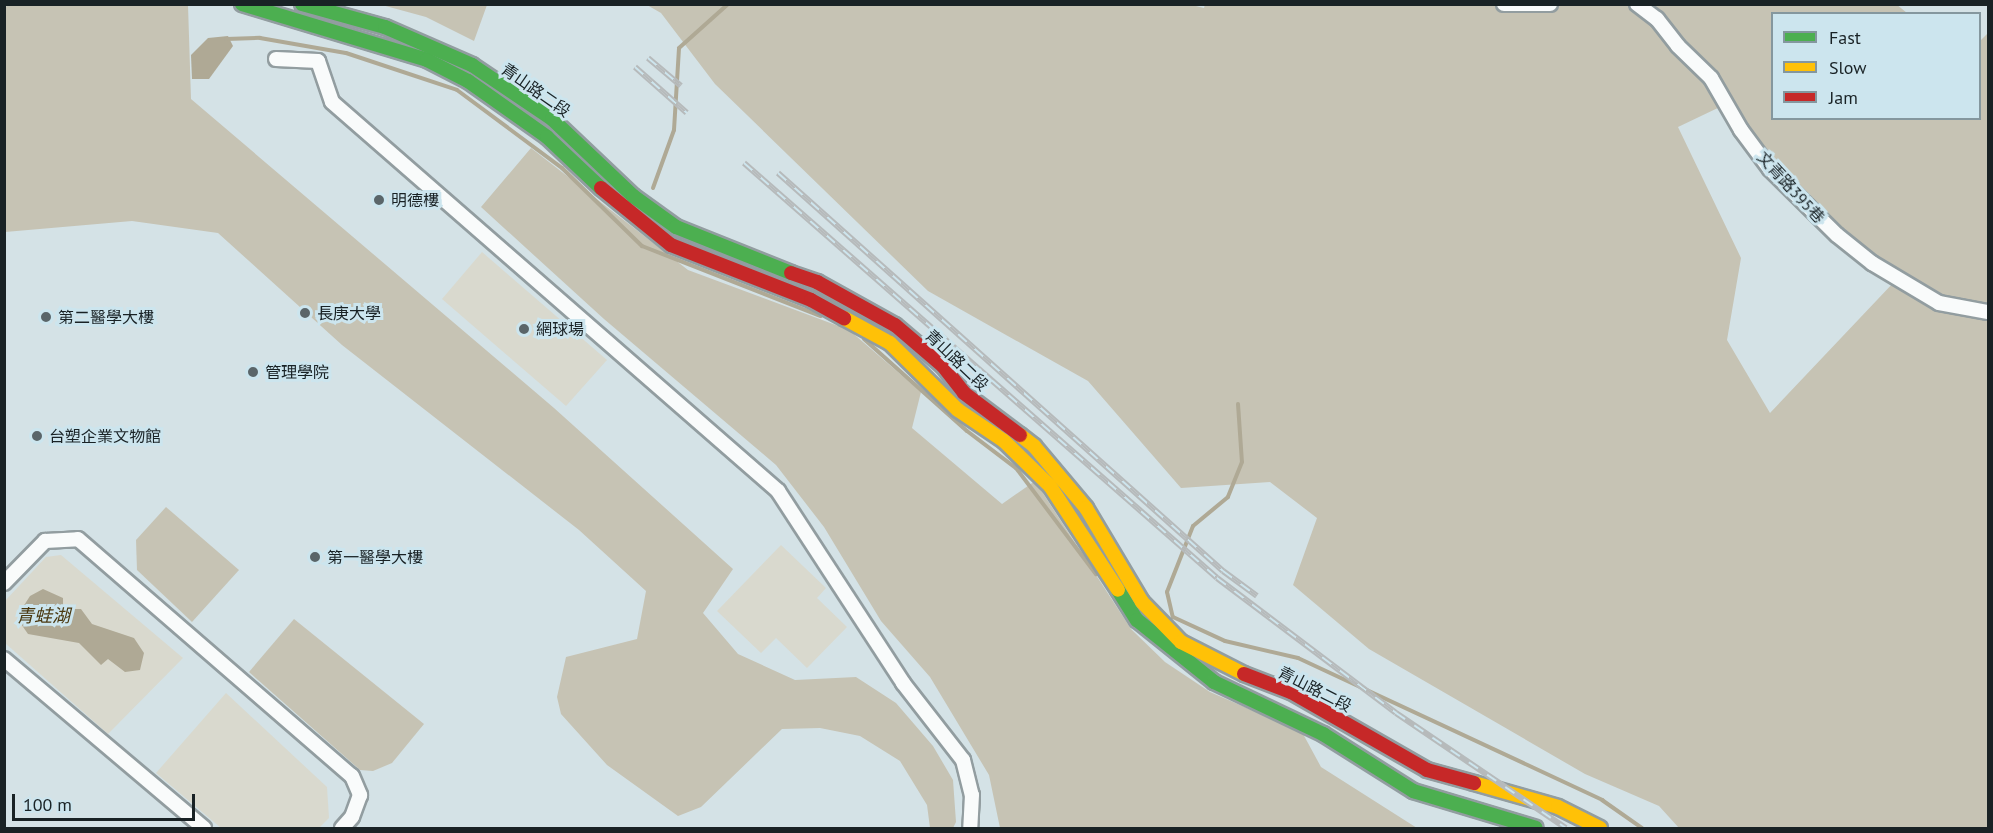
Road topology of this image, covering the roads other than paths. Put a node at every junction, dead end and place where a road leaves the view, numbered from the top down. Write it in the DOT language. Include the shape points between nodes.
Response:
graph roads {
  1 [pos="242,4"];
  2 [pos="302,4"];
  3 [pos="1504,4"];
  4 [pos="1550,4"];
  5 [pos="1637,4"];
  6 [pos="276,59"];
  7 [pos="1989,312"];
  8 [pos="4,583"];
  9 [pos="4,659"];
  10 [pos="204,828"];
  11 [pos="342,828"];
  12 [pos="970,828"];
  13 [pos="1536,828"];
  14 [pos="1600,828"];
  1 -- 13 [label="street, 青山路二段" via="427,60 468,81 547,137 628,213 671,245 811,300 890,343 958,410 995,434 1050,486 1137,620 1206,676 1323,734 1413,791"];
  2 -- 14 [label="street, 青山路二段" via="385,27 472,65 552,119 633,195 676,227 816,282 895,325 943,366 964,393 1034,446 1056,470 1086,508 1142,602 1181,642 1222,666 1291,692 1428,770 1558,807"];
  3 -- 4 [label="street"];
  5 -- 7 [label="street, 文青路395巷" via="1657,19 1678,46 1712,78 1741,130 1770,169 1838,235 1872,263 1939,303"];
  6 -- 12 [label="street" via="318,61 332,102 778,491 903,683 963,760 972,795"];
  8 -- 11 [label="street" via="45,541 78,539 352,776 360,795 352,817"];
  9 -- 10 [label="street"];
}
